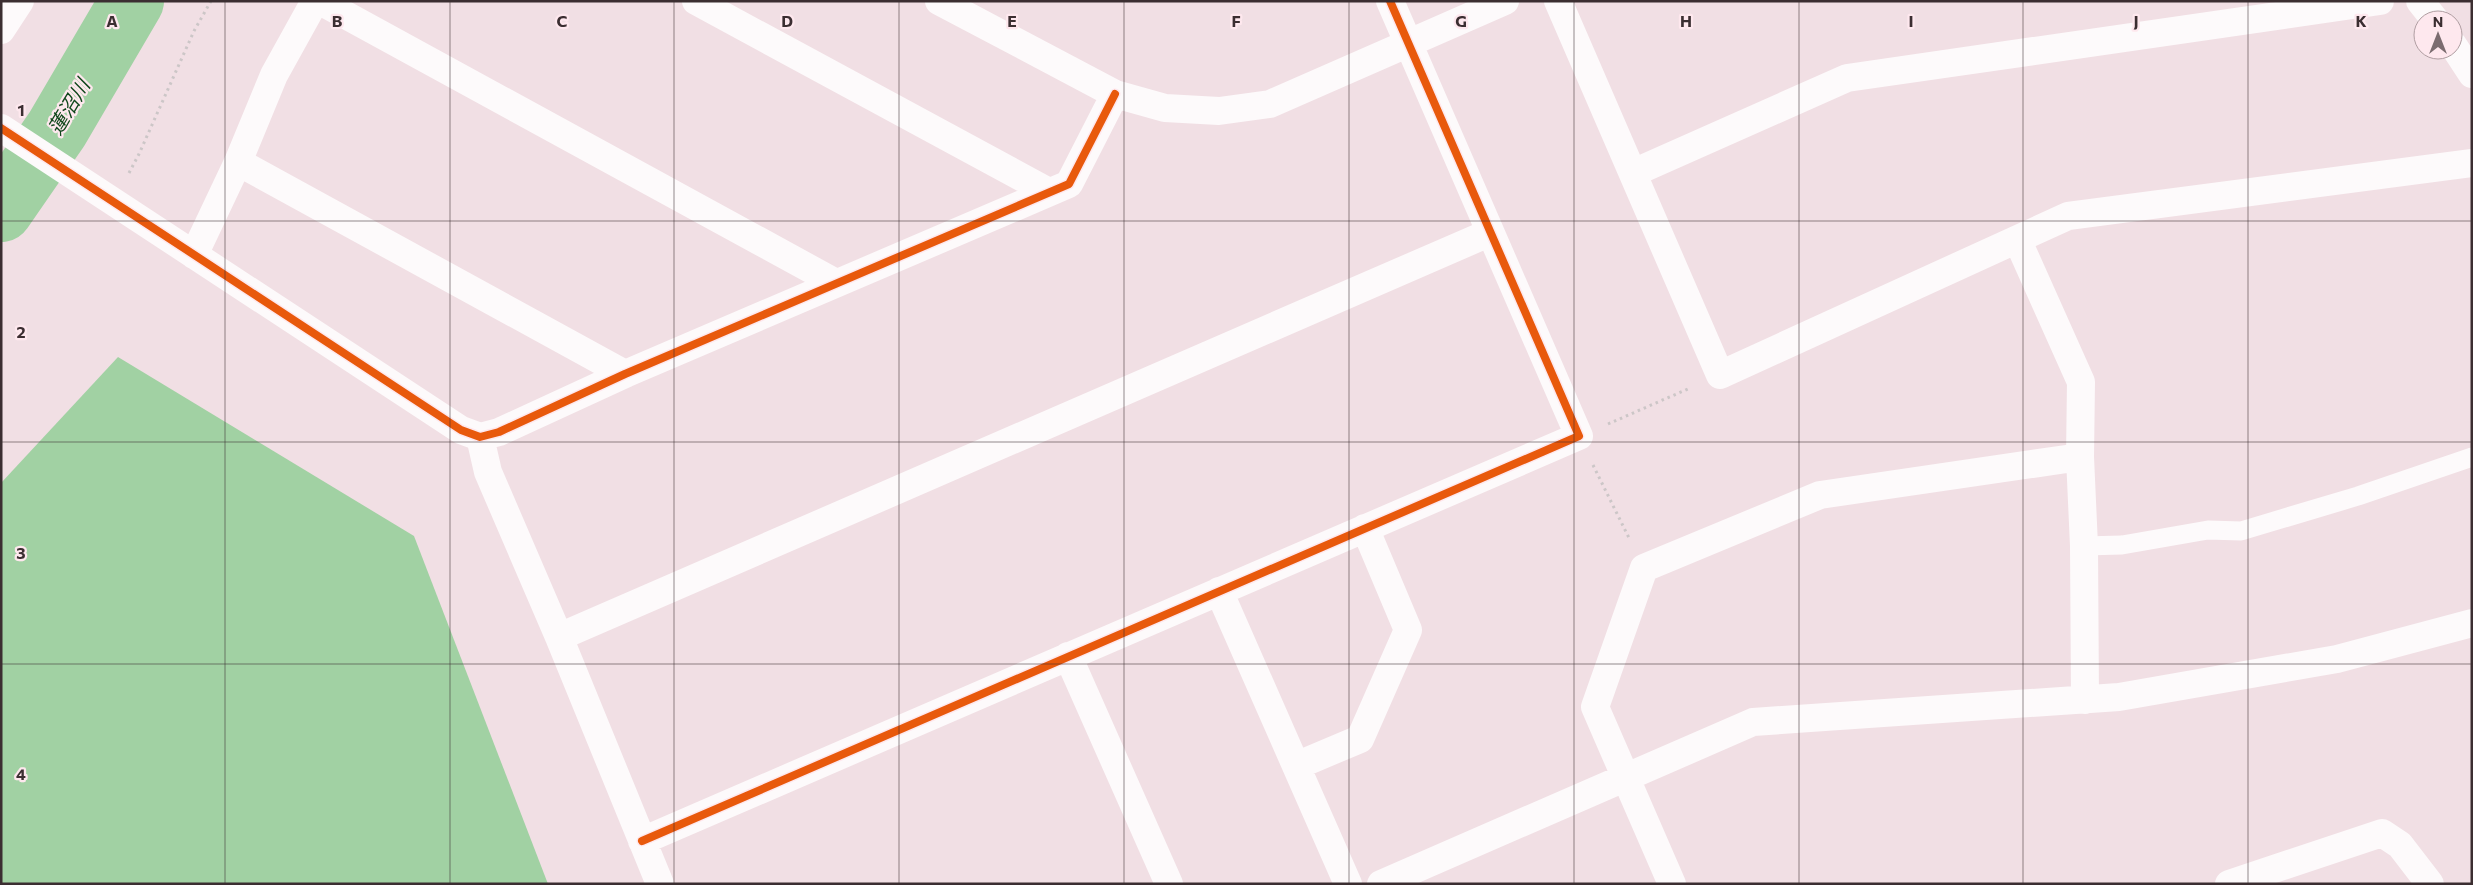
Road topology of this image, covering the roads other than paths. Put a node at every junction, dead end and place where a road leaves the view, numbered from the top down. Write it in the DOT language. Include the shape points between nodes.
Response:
graph roads {
  1 [pos="20,1"];
  2 [pos="315,1"];
  3 [pos="320,1"];
  4 [pos="696,1"];
  5 [pos="939,1"];
  6 [pos="1390,1"];
  7 [pos="1505,1"];
  8 [pos="1558,1"];
  9 [pos="2380,1"];
  10 [pos="1,30"];
  11 [pos="1409,45"];
  12 [pos="2463,60"];
  13 [pos="2472,74"];
  14 [pos="1115,94"];
  15 [pos="1,128"];
  16 [pos="238,162"];
  17 [pos="2472,163"];
  18 [pos="1633,173"];
  19 [pos="1049,192"];
  20 [pos="1489,233"];
  21 [pos="2018,241"];
  22 [pos="194,256"];
  23 [pos="836,283"];
  24 [pos="624,374"];
  25 [pos="480,438"];
  26 [pos="2080,456"];
  27 [pos="2472,457"];
  28 [pos="1365,528"];
  29 [pos="2084,546"];
  30 [pos="1219,591"];
  31 [pos="2472,623"];
  32 [pos="559,637"];
  33 [pos="1068,656"];
  34 [pos="2085,700"];
  35 [pos="1296,766"];
  36 [pos="1624,776"];
  37 [pos="642,841"];
  38 [pos="660,884"];
  39 [pos="1169,884"];
  40 [pos="1348,884"];
  41 [pos="1382,884"];
  42 [pos="1672,884"];
  43 [pos="2229,884"];
  44 [pos="2430,884"];
  1 -- 10 [label="street"];
  2 -- 16 [label="street" via="274,75"];
  3 -- 23 [label="street"];
  4 -- 19 [label="street"];
  5 -- 14 [label="street"];
  6 -- 11 [label="street"];
  7 -- 11 [label="street"];
  8 -- 18 [label="street"];
  9 -- 18 [label="street" via="1847,78"];
  11 -- 14 [label="street" via="1270,104 1219,111 1165,108"];
  11 -- 20 [label="street"];
  12 -- 13 [label="street"];
  14 -- 19 [label="street" via="1069,184"];
  15 -- 22 [label="street"];
  16 -- 22 [label="street"];
  16 -- 24 [label="street"];
  17 -- 21 [label="street" via="2068,216"];
  18 -- 21 [label="street" via="1720,375"];
  19 -- 23 [label="street"];
  20 -- 28 [label="street" via="1579,436"];
  20 -- 32 [label="street"];
  21 -- 26 [label="street" via="2081,382"];
  22 -- 25 [label="street" via="461,430"];
  23 -- 24 [label="street"];
  24 -- 25 [label="street"];
  25 -- 32 [label="street" via="488,472"];
  26 -- 29 [label="street"];
  26 -- 36 [label="street" via="1820,495 1644,568 1594,707"];
  27 -- 29 [label="lane" via="2358,496 2240,531 2208,530 2122,544"];
  28 -- 30 [label="street"];
  28 -- 35 [label="street" via="1408,630 1360,739"];
  29 -- 34 [label="street"];
  30 -- 33 [label="street"];
  30 -- 35 [label="street"];
  31 -- 34 [label="street" via="2337,659"];
  32 -- 37 [label="street"];
  33 -- 37 [label="street"];
  33 -- 39 [label="street"];
  34 -- 36 [label="street" via="1753,722"];
  35 -- 40 [label="street"];
  36 -- 41 [label="street"];
  36 -- 42 [label="street"];
  37 -- 38 [label="street"];
  43 -- 44 [label="street" via="2382,833 2400,845"];
}
